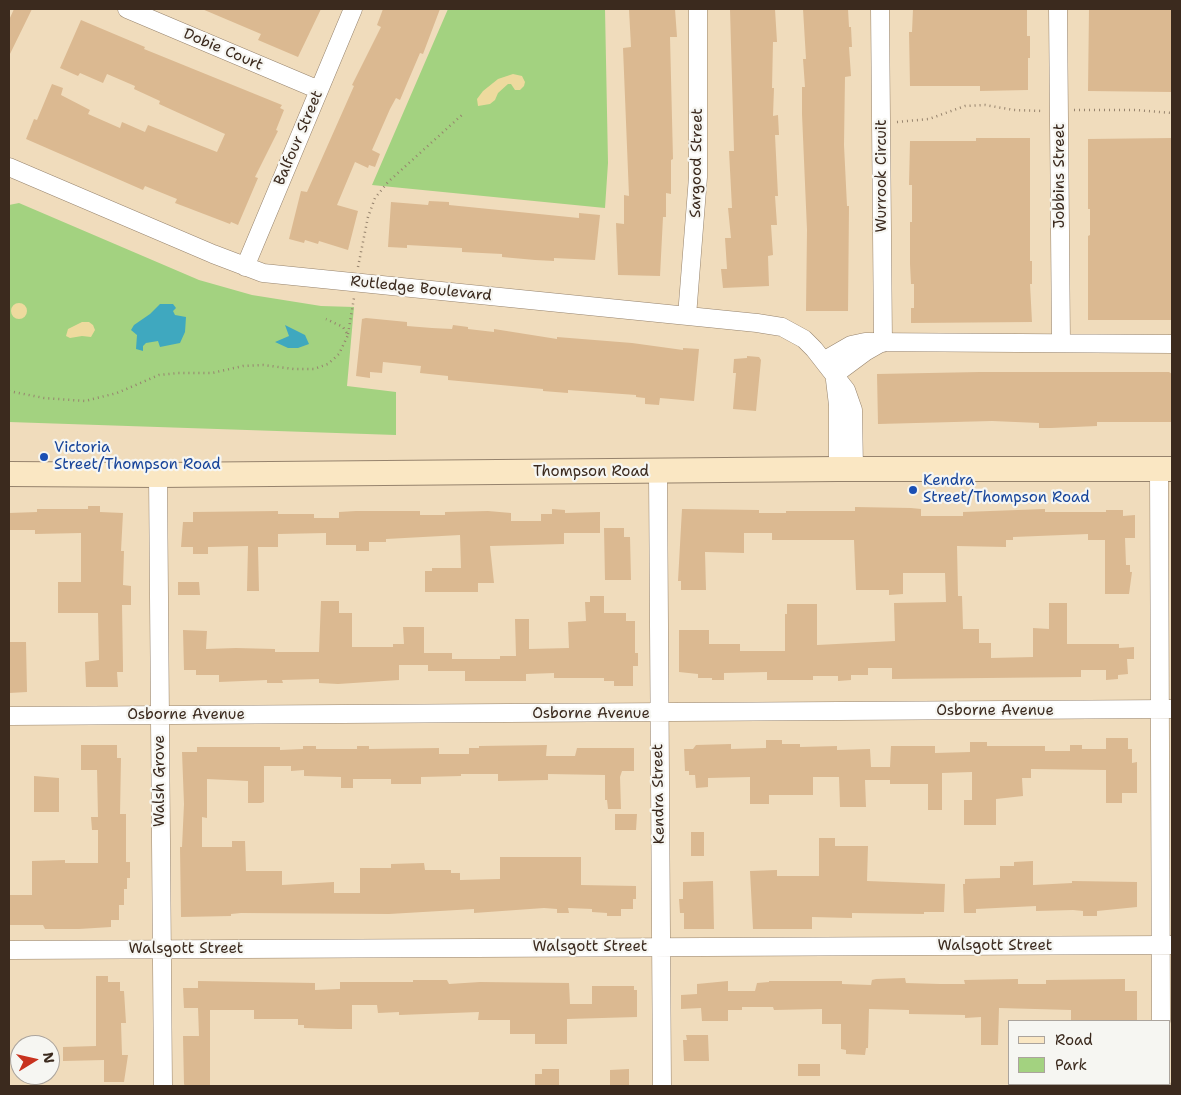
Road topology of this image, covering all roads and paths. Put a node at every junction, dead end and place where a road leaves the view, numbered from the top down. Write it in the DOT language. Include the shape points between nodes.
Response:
graph roads {
  1 [pos="127,9"];
  2 [pos="353,9"];
  3 [pos="698,9"];
  4 [pos="880,9"];
  5 [pos="1058,9"];
  6 [pos="319,90"];
  7 [pos="1050,110"];
  8 [pos="1068,110"];
  9 [pos="1172,113"];
  10 [pos="464,114"];
  11 [pos="891,122"];
  12 [pos="9,167"];
  13 [pos="245,267"];
  14 [pos="357,275"];
  15 [pos="355,292"];
  16 [pos="687,316"];
  17 [pos="326,319"];
  18 [pos="348,335"];
  19 [pos="883,343"];
  20 [pos="1061,343"];
  21 [pos="1172,344"];
  22 [pos="825,360"];
  23 [pos="834,375"];
  24 [pos="9,391"];
  25 [pos="846,469"];
  26 [pos="1166,470"];
  27 [pos="658,472"];
  28 [pos="9,474"];
  29 [pos="158,475"];
  30 [pos="1166,709"];
  31 [pos="658,713"];
  32 [pos="160,715"];
  33 [pos="9,716"];
  34 [pos="1167,945"];
  35 [pos="660,947"];
  36 [pos="161,949"];
  37 [pos="9,950"];
  38 [pos="1161,1020"];
  39 [pos="163,1086"];
  40 [pos="662,1086"];
  1 -- 6 [label="street, Dobie Court"];
  2 -- 6 [label="street, Balfour Street"];
  3 -- 16 [label="street, Sargood Street" via="698,177"];
  4 -- 19 [label="street, Wurrook Circuit"];
  5 -- 20 [label="street, Jobbins Street"];
  6 -- 13 [label="street, Balfour Street"];
  7 -- 11 [label="path" via="966,106 929,119"];
  8 -- 9 [label="path"];
  10 -- 14 [label="path" via="388,182 376,198 368,217"];
  12 -- 13 [label="street, Rutledge Boulevard"];
  13 -- 16 [label="street, Rutledge Boulevard" via="286,276"];
  15 -- 18 [label="path"];
  16 -- 22 [label="street, Rutledge Boulevard" via="782,328 804,339"];
  17 -- 18 [label="path" via="343,327"];
  18 -- 24 [label="path" via="339,354 328,364 314,369 294,370 263,365 212,373 169,374 85,401"];
  19 -- 20 [label="street"];
  19 -- 22 [label="street" via="855,344"];
  19 -- 23 [label="street" via="861,354"];
  20 -- 21 [label="street"];
  22 -- 23 [label="street, Rutledge Boulevard"];
  23 -- 25 [label="street, Rutledge Boulevard"];
  25 -- 26 [label="main road, Thompson Road"];
  25 -- 27 [label="main road, Thompson Road"];
  26 -- 30 [label="street"];
  27 -- 29 [label="main road, Thompson Road"];
  27 -- 31 [label="street, Kendra Street"];
  28 -- 29 [label="main road, Thompson Road"];
  29 -- 32 [label="street, Walsh Grove"];
  30 -- 31 [label="street, Osborne Avenue"];
  30 -- 34 [label="street"];
  31 -- 32 [label="street, Osborne Avenue"];
  31 -- 35 [label="street, Kendra Street"];
  32 -- 33 [label="street, Osborne Avenue"];
  32 -- 36 [label="street, Walsh Grove"];
  34 -- 35 [label="street, Walsgott Street"];
  34 -- 38 [label="street"];
  35 -- 36 [label="street, Walsgott Street"];
  35 -- 40 [label="street, Kendra Street"];
  36 -- 37 [label="street, Walsgott Street"];
  36 -- 39 [label="street, Walsh Grove"];
}
